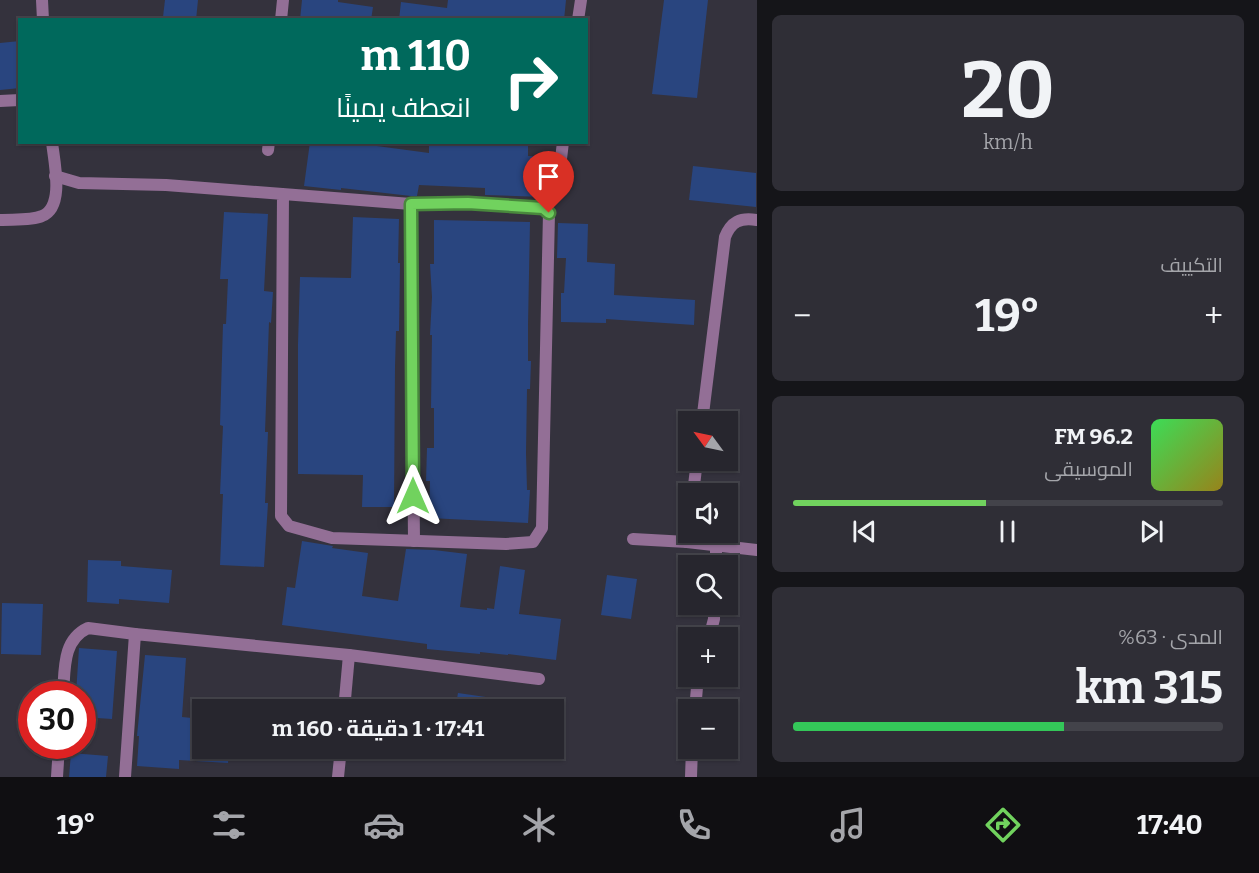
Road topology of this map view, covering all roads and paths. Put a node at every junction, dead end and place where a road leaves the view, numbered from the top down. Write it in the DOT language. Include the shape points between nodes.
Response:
graph roads {
  1 [pos="42,0"];
  2 [pos="283,0"];
  3 [pos="581,0"];
  4 [pos="43,18"];
  5 [pos="281,18"];
  6 [pos="578,18"];
  7 [pos="18,100"];
  8 [pos="0,101"];
  9 [pos="52,144"];
  10 [pos="563,144"];
  11 [pos="55,176"];
  12 [pos="558,184"];
  13 [pos="283,194"];
  14 [pos="411,204"];
  15 [pos="0,220"];
  16 [pos="756,220"];
  17 [pos="703,411"];
  18 [pos="633,539"];
  19 [pos="414,541"];
  20 [pos="678,542"];
  21 [pos="697,543"];
  22 [pos="716,545"];
  23 [pos="756,550"];
  24 [pos="716,555"];
  25 [pos="135,634"];
  26 [pos="349,655"];
  27 [pos="539,679"];
  28 [pos="64,681"];
  29 [pos="345,699"];
  30 [pos="58,759"];
  31 [pos="340,759"];
  32 [pos="692,759"];
  33 [pos="57,777"];
  34 [pos="125,777"];
  35 [pos="338,777"];
  36 [pos="691,777"];
  1 -- 4 [label="street"];
  2 -- 5 [label="street"];
  3 -- 6 [label="street"];
  7 -- 8 [label="street"];
  9 -- 11 [label="street"];
  10 -- 12 [label="street"];
  11 -- 13 [label="street" via="79,183"];
  11 -- 15 [label="street" via="57,195 48,212 41,217"];
  13 -- 14 [label="street"];
  13 -- 19 [label="street" via="281,516 289,526 332,538"];
  14 -- 19 [label="street"];
  14 -- 19 [label="street" via="468,203 543,208 549,213 542,528 533,542"];
  16 -- 17 [label="street" via="739,219 730,225 725,237"];
  18 -- 20 [label="street"];
  21 -- 22 [label="street"];
  22 -- 23 [label="street"];
  22 -- 24 [label="street"];
  25 -- 26 [label="street"];
  25 -- 28 [label="street" via="88,628 81,631 68,647"];
  25 -- 34 [label="street"];
  26 -- 27 [label="street"];
  26 -- 29 [label="street"];
  30 -- 33 [label="street"];
  31 -- 35 [label="street"];
  32 -- 36 [label="street"];
}
